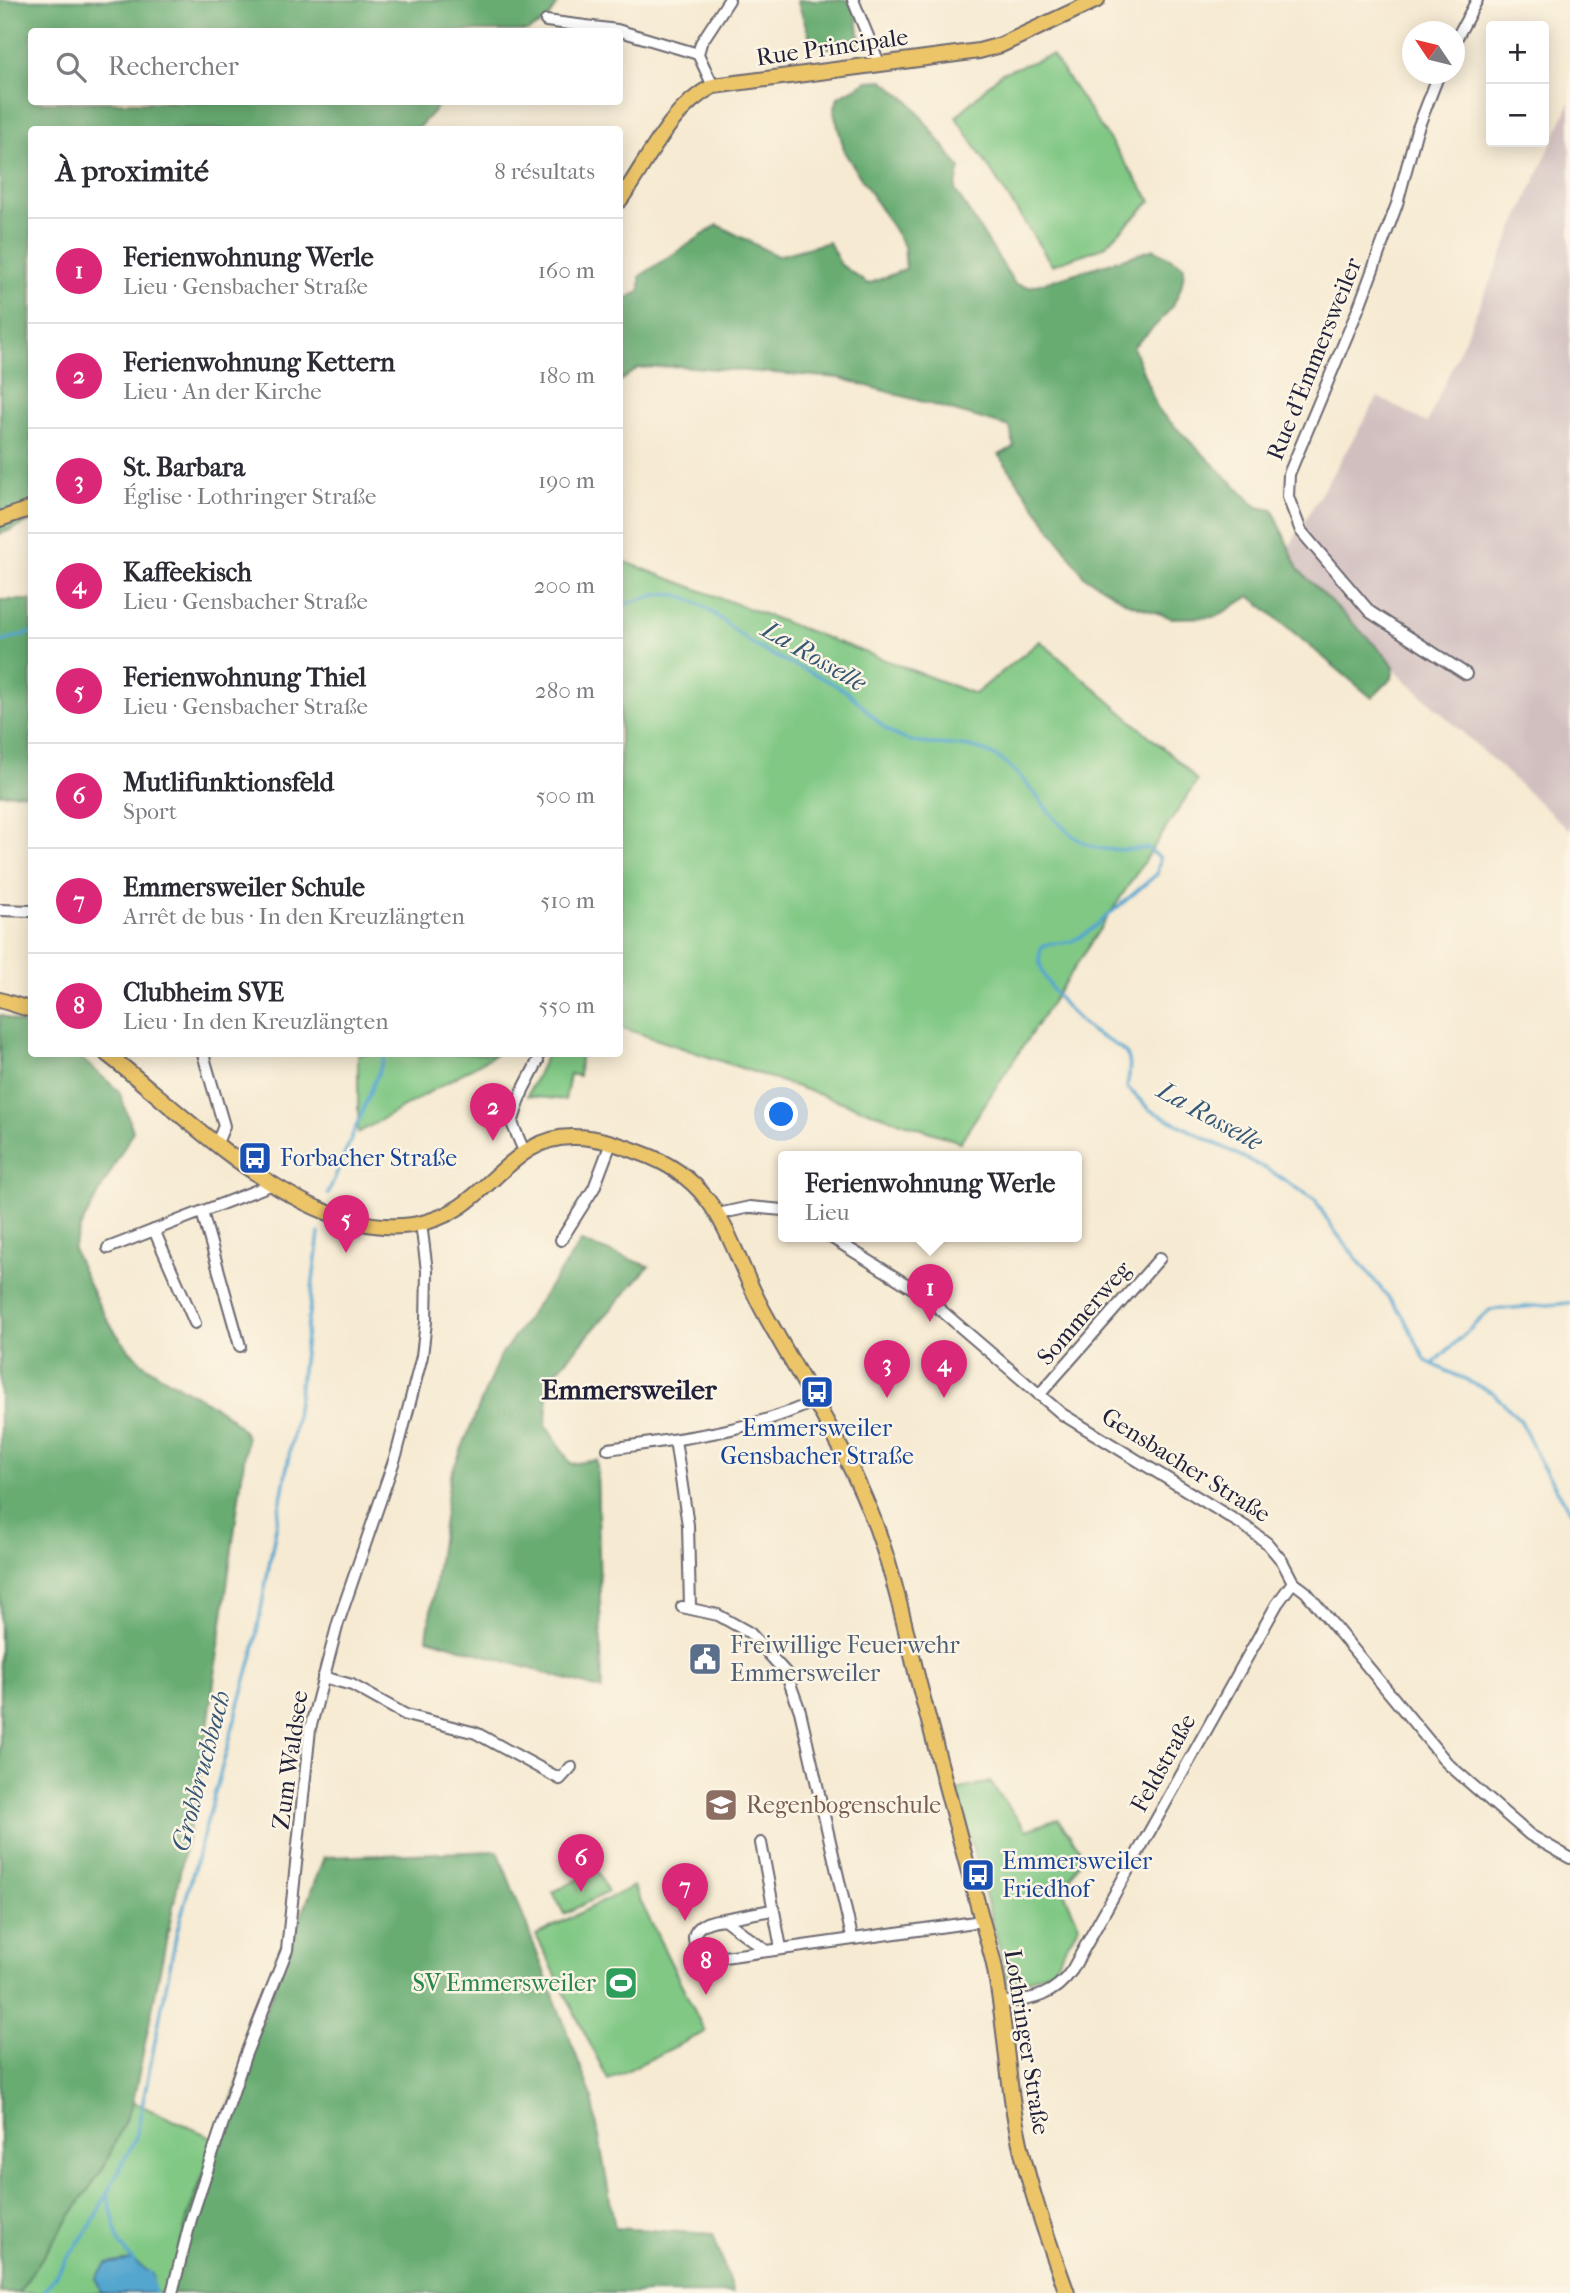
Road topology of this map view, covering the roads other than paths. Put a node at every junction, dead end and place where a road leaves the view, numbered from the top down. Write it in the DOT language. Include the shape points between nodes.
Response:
graph roads {
  1 [pos="729,0"];
  2 [pos="853,0"];
  3 [pos="1477,0"];
  4 [pos="1091,1"];
  5 [pos="546,20"];
  6 [pos="1465,22"];
  7 [pos="603,28"];
  8 [pos="623,32"];
  9 [pos="698,54"];
  10 [pos="879,62"];
  11 [pos="1435,84"];
  12 [pos="713,86"];
  13 [pos="623,196"];
  14 [pos="28,509"];
  15 [pos="0,519"];
  16 [pos="1466,674"];
  17 [pos="0,909"];
  18 [pos="28,911"];
  19 [pos="0,999"];
  20 [pos="28,1009"];
  21 [pos="111,1057"];
  22 [pos="204,1057"];
  23 [pos="538,1061"];
  24 [pos="217,1143"];
  25 [pos="611,1143"];
  26 [pos="524,1152"];
  27 [pos="273,1184"];
  28 [pos="778,1210"];
  29 [pos="202,1212"];
  30 [pos="718,1214"];
  31 [pos="421,1223"];
  32 [pos="154,1230"];
  33 [pos="561,1240"];
  34 [pos="839,1242"];
  35 [pos="108,1248"];
  36 [pos="1160,1258"];
  37 [pos="195,1323"];
  38 [pos="240,1346"];
  39 [pos="1039,1395"];
  40 [pos="816,1401"];
  41 [pos="675,1440"];
  42 [pos="608,1448"];
  43 [pos="1293,1582"];
  44 [pos="323,1677"];
  45 [pos="571,1767"];
  46 [pos="761,1843"];
  47 [pos="1570,1858"];
  48 [pos="772,1910"];
  49 [pos="724,1919"];
  50 [pos="982,1920"];
  51 [pos="852,1937"];
  52 [pos="780,1948"];
  53 [pos="765,1950"];
  54 [pos="1002,2003"];
  55 [pos="172,2293"];
  56 [pos="1067,2293"];
  1 -- 9 [label="street"];
  2 -- 10 [label="street"];
  3 -- 6 [label="street"];
  4 -- 10 [label="main road, Rue Principale" via="1001,45"];
  5 -- 7 [label="street"];
  8 -- 9 [label="street"];
  9 -- 12 [label="street"];
  10 -- 12 [label="main road, Rue Principale"];
  11 -- 16 [label="street, Rue d'Emmersweiler" via="1397,204 1289,474 1287,489 1301,531 1370,612"];
  12 -- 13 [label="main road, Rue Principale" via="681,109"];
  14 -- 15 [label="main road"];
  17 -- 18 [label="street"];
  19 -- 20 [label="main road"];
  21 -- 24 [label="main road"];
  22 -- 24 [label="street" via="224,1126"];
  23 -- 26 [label="street" via="512,1123"];
  24 -- 27 [label="main road"];
  25 -- 26 [label="main road" via="570,1136 553,1138"];
  25 -- 30 [label="main road" via="656,1158 685,1175"];
  25 -- 33 [label="street" via="594,1188"];
  26 -- 31 [label="main road" via="464,1203"];
  27 -- 29 [label="street"];
  27 -- 31 [label="main road" via="323,1210 366,1224"];
  28 -- 30 [label="street" via="750,1207"];
  29 -- 32 [label="street"];
  29 -- 38 [label="street"];
  30 -- 40 [label="main road, Lothringer Straße" via="758,1303"];
  31 -- 44 [label="street, Zum Waldsee" via="427,1271 426,1322 414,1395"];
  32 -- 35 [label="street"];
  32 -- 37 [label="street"];
  34 -- 39 [label="street, Gensbacher Straße" via="922,1294"];
  36 -- 39 [label="street, Sommerweg"];
  39 -- 43 [label="street, Gensbacher Straße" via="1062,1414 1246,1527 1282,1561"];
  40 -- 41 [label="street" via="773,1419"];
  40 -- 50 [label="main road, Lothringer Straße" via="848,1461 880,1539"];
  41 -- 42 [label="street"];
  41 -- 51 [label="street" via="688,1525 686,1607 718,1615 750,1633 786,1673 800,1711"];
  43 -- 47 [label="street, Gensbacher Straße" via="1448,1764 1530,1835"];
  43 -- 54 [label="street, Feldstraße" via="1276,1604 1072,1970 1049,1993"];
  44 -- 45 [label="street" via="352,1685 406,1715 476,1733 559,1779"];
  44 -- 55 [label="street, Zum Waldsee" via="310,1729 287,1950 245,2056 191,2218"];
  46 -- 48 [label="street"];
  48 -- 49 [label="street"];
  48 -- 52 [label="street"];
  49 -- 53 [label="street"];
  49 -- 53 [label="street" via="698,1926 693,1943 699,1952 717,1958"];
  50 -- 51 [label="street"];
  50 -- 54 [label="main road, Lothringer Straße"];
  51 -- 52 [label="street"];
  52 -- 53 [label="street"];
  54 -- 56 [label="main road, Lothringer Straße" via="1028,2180"];
}
